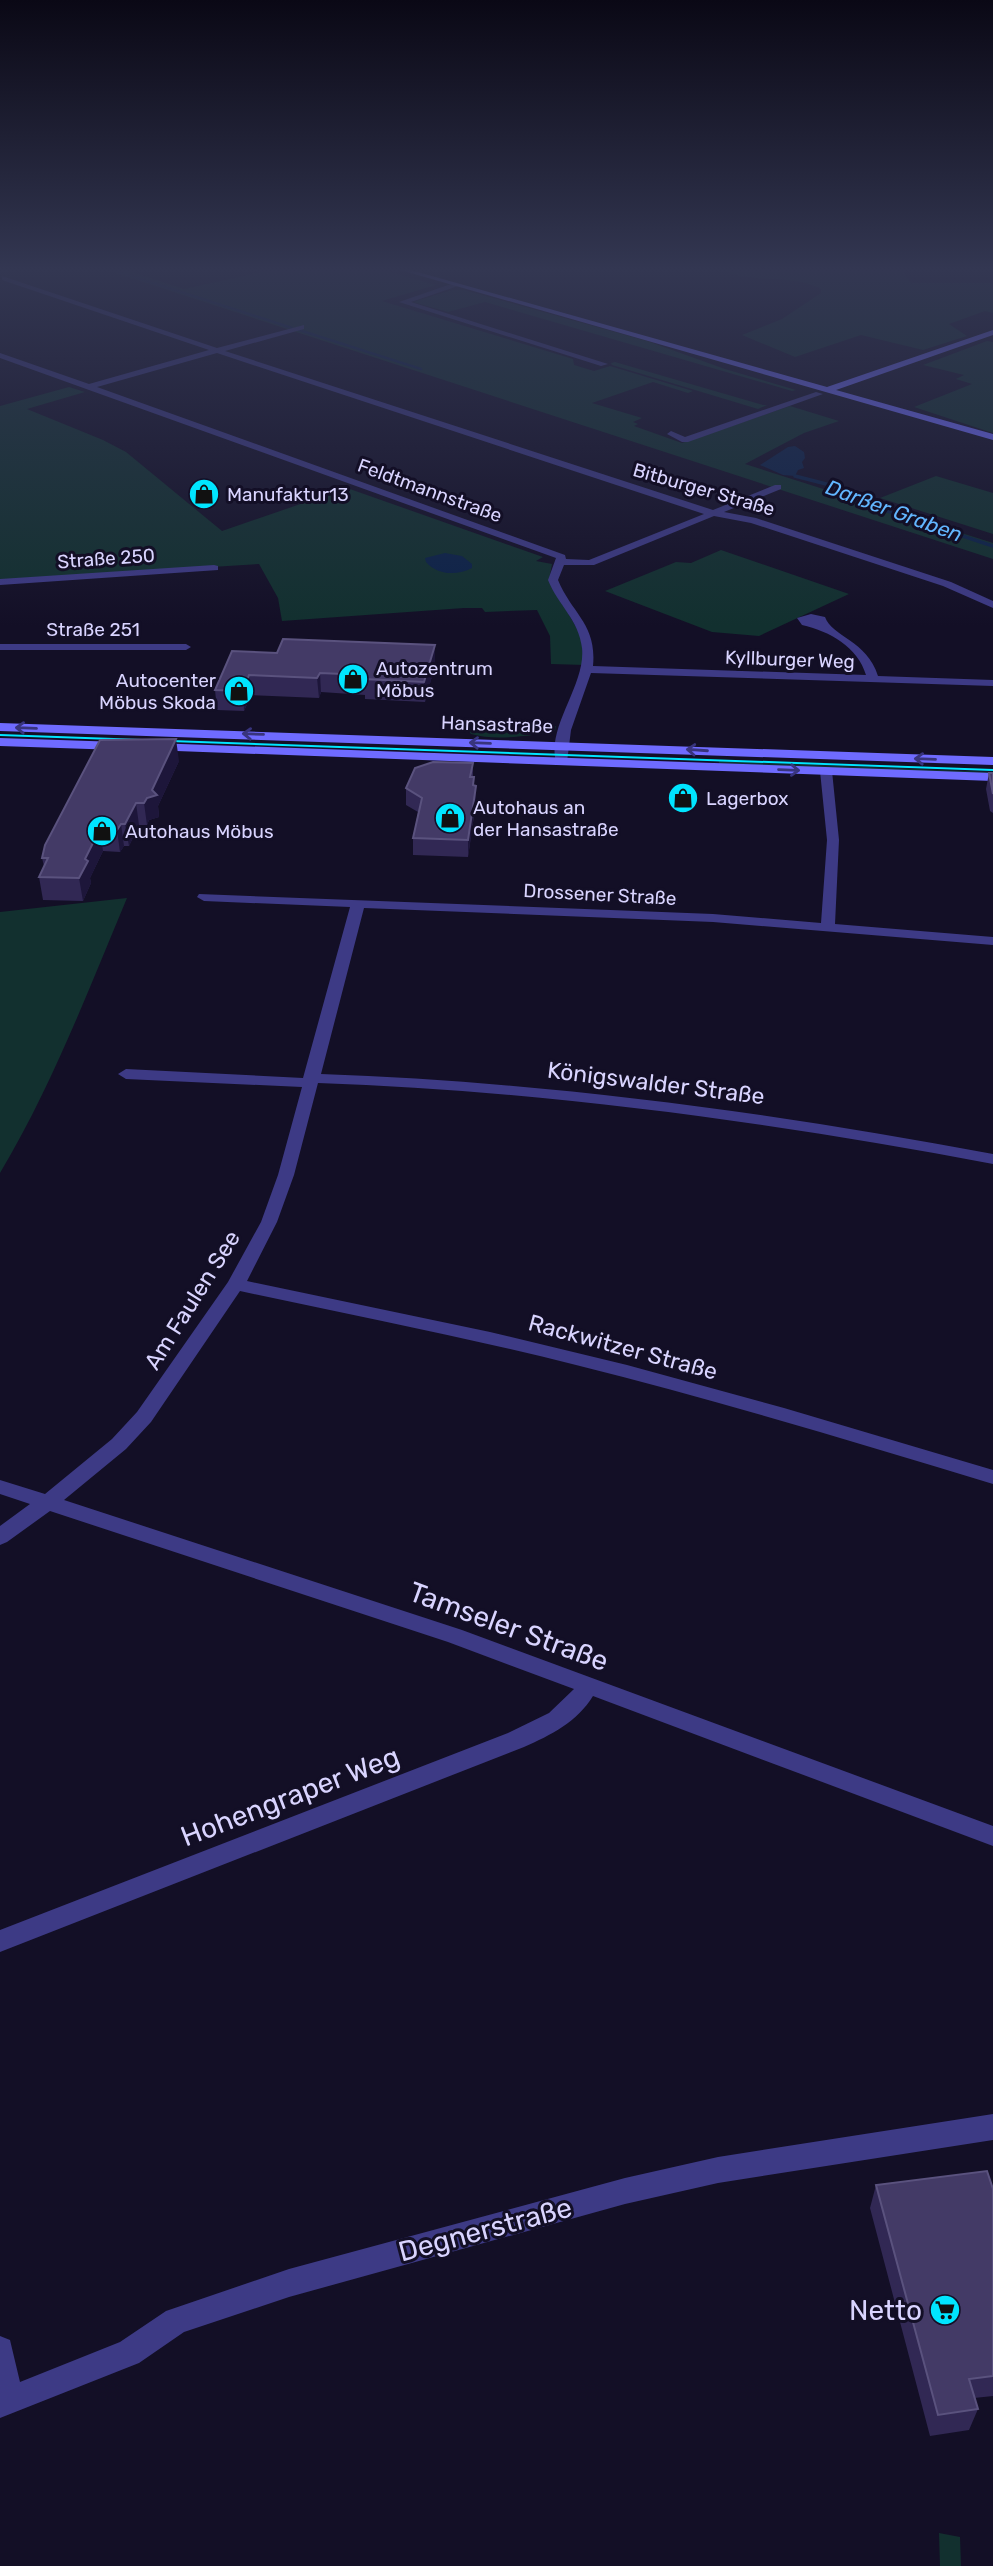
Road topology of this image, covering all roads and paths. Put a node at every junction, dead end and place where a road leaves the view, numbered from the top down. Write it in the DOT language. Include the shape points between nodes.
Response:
graph roads {
  1 [pos="88,387"];
  2 [pos="326,387"];
  3 [pos="795,387"];
  4 [pos="818,387"];
  5 [pos="838,387"];
  6 [pos="829,390"];
  7 [pos="819,394"];
  8 [pos="709,432"];
  9 [pos="993,437"];
  10 [pos="993,445"];
  11 [pos="778,487"];
  12 [pos="712,513"];
  13 [pos="560,562"];
  14 [pos="214,568"];
  15 [pos="0,582"];
  16 [pos="993,605"];
  17 [pos="822,626"];
  18 [pos="0,647"];
  19 [pos="186,647"];
  20 [pos="586,669"];
  21 [pos="873,679"];
  22 [pos="993,683"];
  23 [pos="0,727"];
  24 [pos="0,742"];
  25 [pos="560,745"];
  26 [pos="993,761"];
  27 [pos="561,762"];
  28 [pos="826,771"];
  29 [pos="993,777"];
  30 [pos="204,897"];
  31 [pos="358,904"];
  32 [pos="828,926"];
  33 [pos="993,941"];
  34 [pos="126,1074"];
  35 [pos="310,1080"];
  36 [pos="993,1159"];
  37 [pos="236,1284"];
  38 [pos="993,1477"];
  39 [pos="0,1487"];
  40 [pos="46,1503"];
  41 [pos="0,1536"];
  42 [pos="588,1686"];
  43 [pos="993,1836"];
  44 [pos="0,1941"];
  45 [pos="993,2127"];
  46 [pos="0,2350"];
  47 [pos="5,2402"];
  1 -- 13 [label="street, Feldtmannstraße" via="561,557"];
  2 -- 12 [label="street, Bitburger Straße"];
  3 -- 7 [label="main road"];
  4 -- 6 [label="main road"];
  5 -- 6 [label="main road"];
  6 -- 7 [label="main road"];
  6 -- 9 [label="main road"];
  7 -- 8 [label="street"];
  7 -- 10 [label="main road"];
  11 -- 12 [label="street"];
  12 -- 13 [label="street" via="590,563"];
  12 -- 16 [label="street, Bitburger Straße" via="753,520 947,584"];
  13 -- 20 [label="street" via="553,580 586,636"];
  14 -- 15 [label="street, Straße 250"];
  17 -- 21 [label="street" via="857,649"];
  18 -- 19 [label="street, Straße 251"];
  20 -- 21 [label="street, Kyllburger Weg"];
  20 -- 25 [label="street"];
  21 -- 22 [label="street, Kyllburger Weg"];
  25 -- 23 [label="main road, Hansastraße, one-way"];
  24 -- 27 [label="main road, Hansastraße"];
  26 -- 25 [label="main road, Hansastraße, one-way"];
  25 -- 27 [label="street"];
  27 -- 28 [label="main road, Hansastraße, one-way"];
  28 -- 29 [label="main road, Hansastraße"];
  28 -- 32 [label="street" via="833,840"];
  30 -- 31 [label="street, Drossener Straße"];
  31 -- 32 [label="street, Drossener Straße"];
  31 -- 35 [label="street, Am Faulen See"];
  32 -- 33 [label="street, Drossener Straße"];
  34 -- 35 [label="street, Königswalder Straße"];
  35 -- 36 [label="street, Königswalder Straße" via="408,1081 604,1097 796,1123"];
  35 -- 37 [label="street, Am Faulen See" via="269,1222"];
  37 -- 38 [label="street, Rackwitzer Straße" via="575,1358 804,1419"];
  37 -- 40 [label="street, Am Faulen See" via="144,1417 119,1444"];
  39 -- 40 [label="street, Tamseler Straße"];
  40 -- 41 [label="street, Am Faulen See"];
  40 -- 42 [label="street, Tamseler Straße" via="455,1636"];
  42 -- 43 [label="street, Tamseler Straße"];
  42 -- 44 [label="street, Hohengraper Weg" via="561,1718 516,1740"];
  45 -- 47 [label="street, Degnerstraße" via="678,2179 300,2279 176,2321 129,2353"];
  46 -- 47 [label="street"];
}
